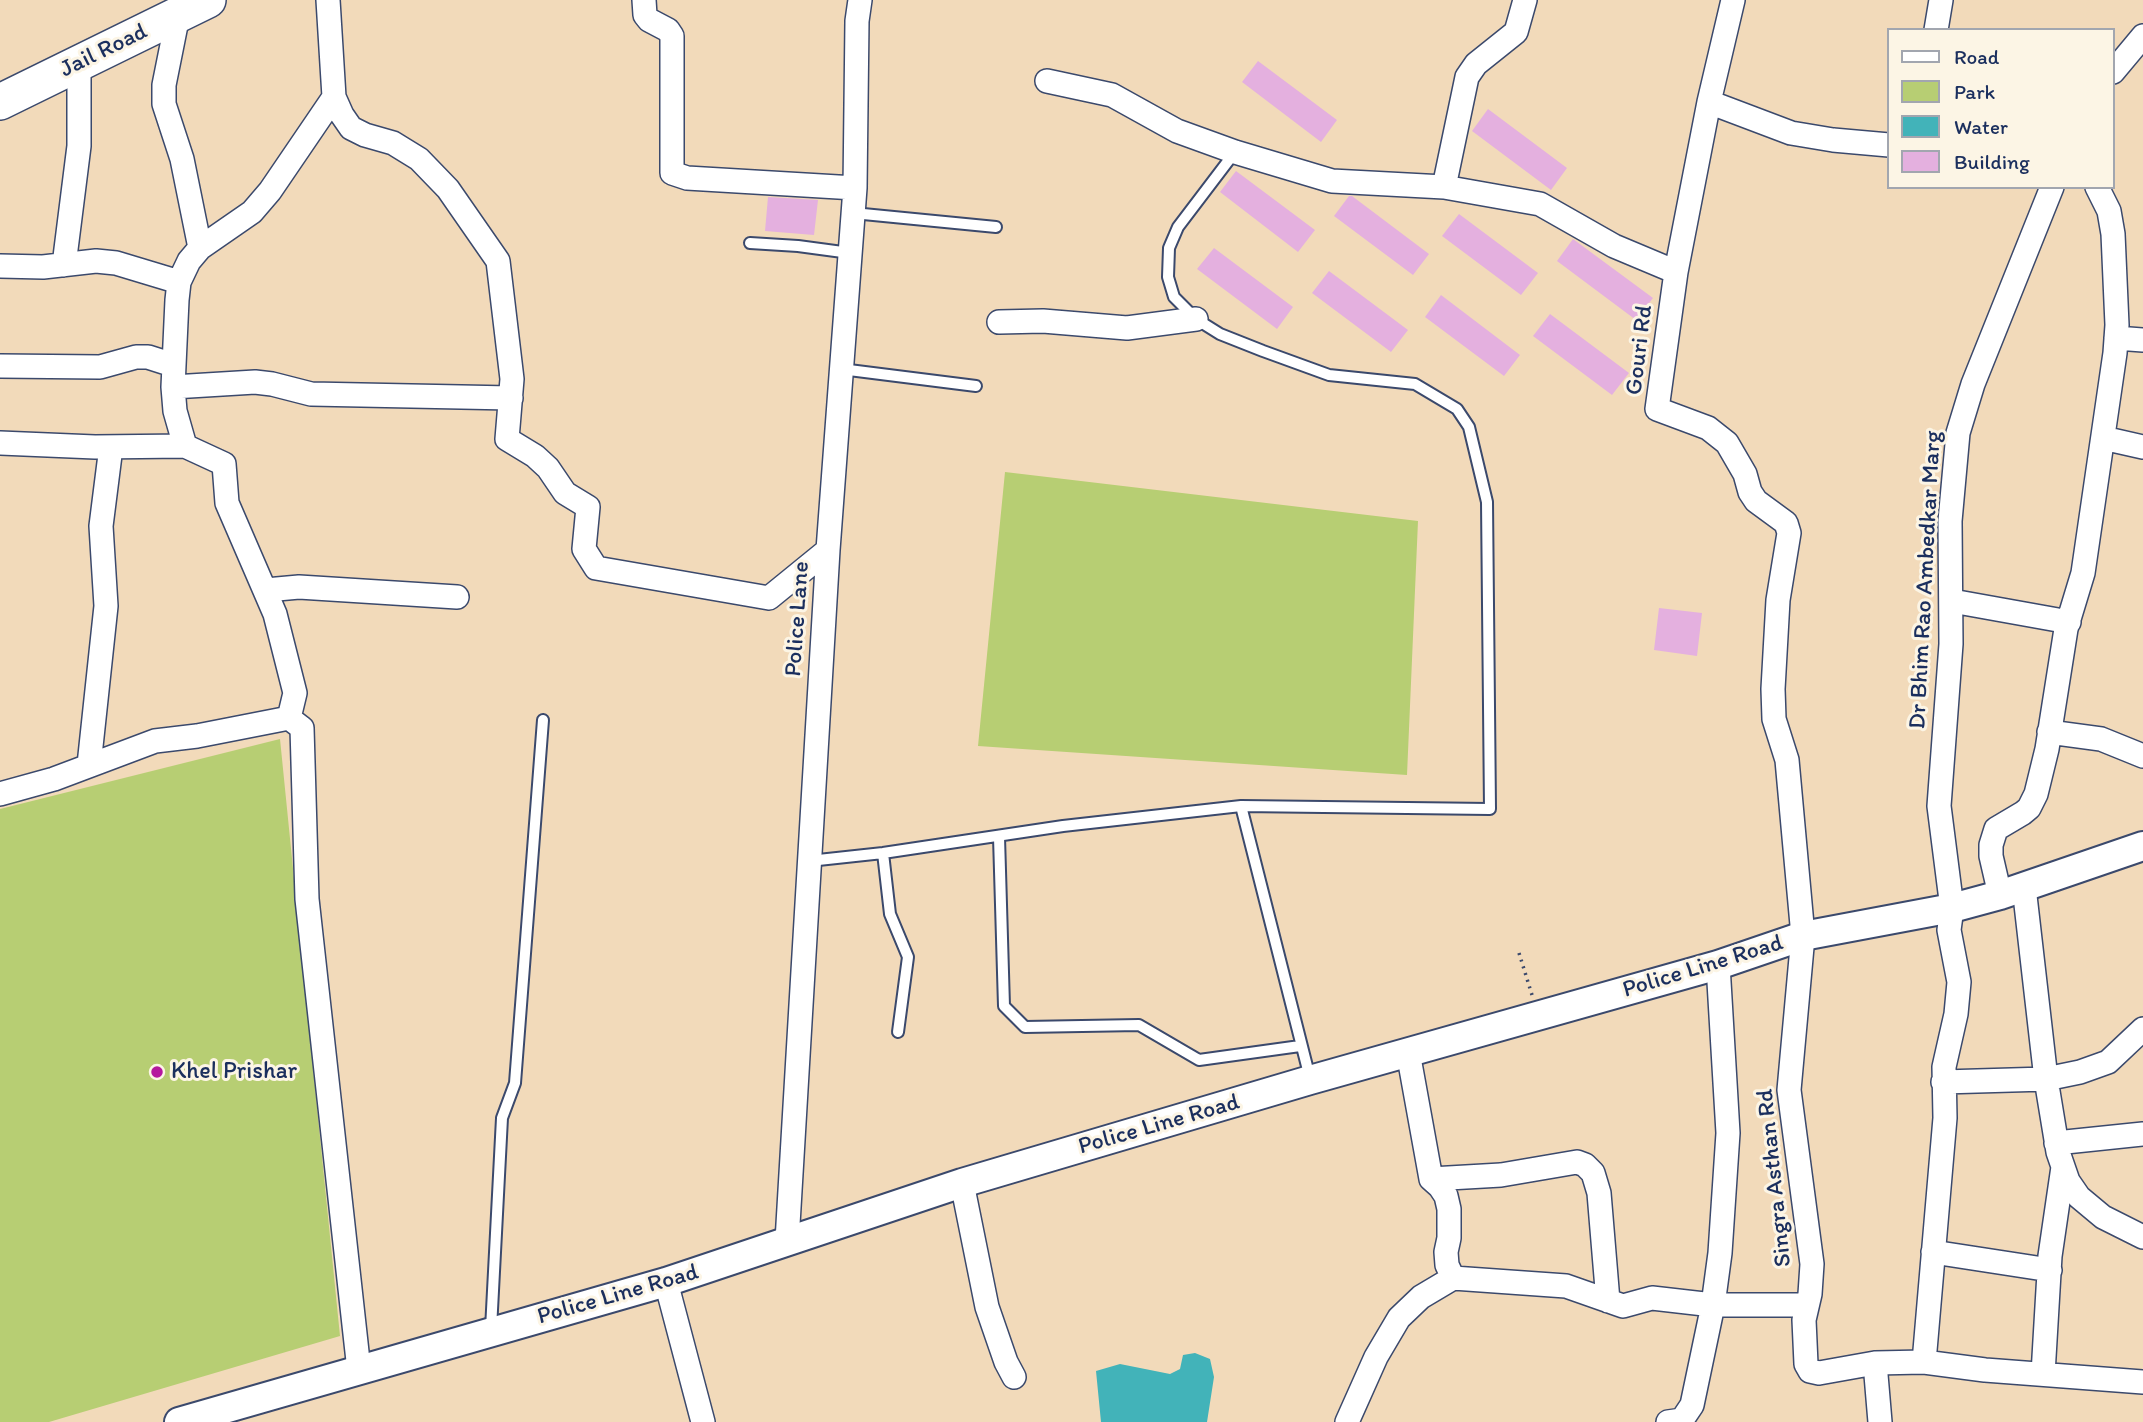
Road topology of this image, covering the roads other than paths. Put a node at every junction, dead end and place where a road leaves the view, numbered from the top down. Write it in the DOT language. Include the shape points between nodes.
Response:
graph roads {
  1 [pos="328,0"];
  2 [pos="644,0"];
  3 [pos="860,0"];
  4 [pos="1525,0"];
  5 [pos="1734,0"];
  6 [pos="1941,0"];
  7 [pos="193,7"];
  8 [pos="1936,28"];
  9 [pos="2143,36"];
  10 [pos="79,64"];
  11 [pos="2115,70"];
  12 [pos="1047,82"];
  13 [pos="334,97"];
  14 [pos="0,102"];
  15 [pos="1709,102"];
  16 [pos="1888,145"];
  17 [pos="1235,152"];
  18 [pos="1444,187"];
  19 [pos="855,188"];
  20 [pos="2051,189"];
  21 [pos="2098,189"];
  22 [pos="853,213"];
  23 [pos="996,227"];
  24 [pos="750,243"];
  25 [pos="200,248"];
  26 [pos="850,253"];
  27 [pos="0,265"];
  28 [pos="64,265"];
  29 [pos="1676,272"];
  30 [pos="179,282"];
  31 [pos="1196,319"];
  32 [pos="999,322"];
  33 [pos="2116,338"];
  34 [pos="2143,341"];
  35 [pos="0,366"];
  36 [pos="841,369"];
  37 [pos="173,376"];
  38 [pos="975,386"];
  39 [pos="511,398"];
  40 [pos="2103,438"];
  41 [pos="0,443"];
  42 [pos="185,446"];
  43 [pos="111,447"];
  44 [pos="2143,447"];
  45 [pos="828,550"];
  46 [pos="266,590"];
  47 [pos="457,597"];
  48 [pos="1952,601"];
  49 [pos="2068,622"];
  50 [pos="289,718"];
  51 [pos="543,720"];
  52 [pos="2049,732"];
  53 [pos="2143,757"];
  54 [pos="89,765"];
  55 [pos="0,794"];
  56 [pos="1241,806"];
  57 [pos="999,837"];
  58 [pos="2143,846"];
  59 [pos="883,853"];
  60 [pos="809,861"];
  61 [pos="2012,891"];
  62 [pos="1952,908"];
  63 [pos="1803,936"];
  64 [pos="1718,965"];
  65 [pos="2143,1029"];
  66 [pos="898,1032"];
  67 [pos="1300,1046"];
  68 [pos="1408,1052"];
  69 [pos="2046,1079"];
  70 [pos="1310,1080"];
  71 [pos="1943,1082"];
  72 [pos="2143,1134"];
  73 [pos="2056,1143"];
  74 [pos="2063,1167"];
  75 [pos="1431,1179"];
  76 [pos="962,1183"];
  77 [pos="2143,1237"];
  78 [pos="787,1241"];
  79 [pos="1933,1252"];
  80 [pos="2050,1270"];
  81 [pos="1453,1278"];
  82 [pos="666,1282"];
  83 [pos="1608,1301"];
  84 [pos="1713,1305"];
  85 [pos="1807,1305"];
  86 [pos="491,1332"];
  87 [pos="1924,1362"];
  88 [pos="1875,1363"];
  89 [pos="359,1370"];
  90 [pos="2043,1374"];
  91 [pos="1014,1377"];
  92 [pos="2143,1382"];
  93 [pos="179,1422"];
  94 [pos="703,1422"];
  95 [pos="1347,1422"];
  96 [pos="1668,1422"];
  97 [pos="1880,1422"];
  1 -- 13 [label="street"];
  2 -- 19 [label="street" via="645,15 672,36 672,173 687,178"];
  3 -- 19 [label="street, Police Lane"];
  4 -- 18 [label="street" via="1516,32 1476,64 1467,78"];
  5 -- 15 [label="street, Gouri Rd"];
  6 -- 8 [label="street"];
  7 -- 10 [label="main road, Jail Road"];
  7 -- 25 [label="street" via="164,85 164,104 182,159"];
  9 -- 11 [label="street"];
  10 -- 14 [label="main road, Jail Road"];
  10 -- 28 [label="street" via="79,146"];
  12 -- 17 [label="street" via="1112,95 1178,131"];
  13 -- 25 [label="street" via="252,212"];
  13 -- 39 [label="street" via="351,128 393,143 419,159 449,189 498,261"];
  15 -- 16 [label="street" via="1791,133"];
  15 -- 29 [label="street, Gouri Rd"];
  17 -- 18 [label="street" via="1332,181"];
  17 -- 31 [label="lane" via="1178,227 1169,248 1168,277 1174,297"];
  18 -- 29 [label="street" via="1540,204 1614,246"];
  19 -- 22 [label="street, Police Lane"];
  20 -- 48 [label="street, Dr Bhim Rao Ambedkar Marg" via="1958,433 1950,521"];
  21 -- 33 [label="street" via="2113,234"];
  22 -- 23 [label="lane"];
  22 -- 26 [label="street, Police Lane"];
  24 -- 26 [label="lane"];
  25 -- 30 [label="street"];
  26 -- 36 [label="street, Police Lane"];
  27 -- 28 [label="street"];
  28 -- 30 [label="street" via="116,263"];
  29 -- 63 [label="street, Gouri Rd" via="1657,409 1708,428 1727,443 1756,501 1786,523 1789,533 1778,600 1773,699 1787,760"];
  30 -- 37 [label="street"];
  31 -- 32 [label="street" via="1126,328"];
  31 -- 56 [label="lane" via="1220,334 1329,375 1415,384 1435,394 1457,409 1469,427 1487,502 1490,809"];
  33 -- 34 [label="street"];
  33 -- 40 [label="street"];
  35 -- 37 [label="street" via="100,367 136,356 148,357"];
  36 -- 38 [label="lane"];
  36 -- 45 [label="street, Police Lane"];
  37 -- 39 [label="street" via="272,384 311,394"];
  37 -- 42 [label="street" via="175,411"];
  39 -- 45 [label="street" via="507,439 535,456 565,493 589,507 584,549 596,568 769,598"];
  40 -- 44 [label="street"];
  40 -- 49 [label="street" via="2083,573"];
  41 -- 43 [label="street"];
  42 -- 43 [label="street"];
  42 -- 46 [label="street" via="224,464 227,503"];
  43 -- 54 [label="street" via="101,526 106,606"];
  45 -- 60 [label="street, Police Lane"];
  46 -- 47 [label="street" via="299,587"];
  46 -- 50 [label="street" via="295,693"];
  48 -- 49 [label="street"];
  48 -- 62 [label="street, Dr Bhim Rao Ambedkar Marg" via="1939,806"];
  49 -- 52 [label="street"];
  50 -- 54 [label="street" via="155,741"];
  50 -- 89 [label="street" via="302,728 307,899"];
  51 -- 86 [label="lane" via="515,1083 502,1118"];
  52 -- 53 [label="street" via="2101,739"];
  52 -- 61 [label="street" via="2029,808 2002,824 1993,836 1991,856"];
  54 -- 55 [label="street"];
  56 -- 57 [label="lane" via="1063,825"];
  56 -- 67 [label="lane"];
  57 -- 59 [label="lane"];
  57 -- 67 [label="lane" via="1004,1006 1025,1027 1139,1025 1199,1060"];
  58 -- 61 [label="street, Police Line Road"];
  59 -- 60 [label="lane"];
  59 -- 66 [label="lane" via="890,914 908,957"];
  60 -- 78 [label="street, Police Lane"];
  61 -- 62 [label="street, Police Line Road"];
  61 -- 69 [label="street"];
  62 -- 63 [label="street, Police Line Road"];
  62 -- 71 [label="street, Dr Bhim Rao Ambedkar Marg" via="1949,930 1957,963 1958,997"];
  63 -- 64 [label="street, Police Line Road"];
  63 -- 85 [label="street, Singra Asthan Rd" via="1789,1090 1812,1264"];
  64 -- 68 [label="street, Police Line Road"];
  64 -- 84 [label="street" via="1728,1133"];
  65 -- 69 [label="street" via="2108,1062"];
  67 -- 70 [label="lane"];
  68 -- 70 [label="street, Police Line Road"];
  68 -- 75 [label="street"];
  69 -- 71 [label="street"];
  69 -- 73 [label="street"];
  70 -- 76 [label="street, Police Line Road"];
  71 -- 79 [label="street, Dr Bhim Rao Ambedkar Marg" via="1945,1118"];
  72 -- 73 [label="street"];
  73 -- 74 [label="street"];
  74 -- 77 [label="street" via="2079,1197 2103,1217"];
  74 -- 80 [label="street"];
  75 -- 81 [label="street" via="1446,1196 1450,1221 1447,1265"];
  75 -- 83 [label="street" via="1501,1175 1577,1162 1585,1165 1593,1172 1599,1193"];
  76 -- 78 [label="street, Police Line Road"];
  76 -- 91 [label="street" via="988,1307"];
  78 -- 82 [label="street, Police Line Road"];
  79 -- 80 [label="street"];
  79 -- 87 [label="street, Dr Bhim Rao Ambedkar Marg"];
  80 -- 90 [label="street"];
  81 -- 83 [label="street" via="1566,1286"];
  81 -- 95 [label="street" via="1421,1297 1399,1318"];
  82 -- 86 [label="street, Police Line Road"];
  82 -- 94 [label="street"];
  83 -- 84 [label="street" via="1623,1306 1652,1298"];
  84 -- 85 [label="street"];
  84 -- 96 [label="street" via="1692,1405 1682,1420"];
  85 -- 88 [label="street, Singra Asthan Rd" via="1803,1338 1810,1371 1832,1372"];
  86 -- 89 [label="street, Police Line Road"];
  87 -- 88 [label="street, Singra Asthan Rd"];
  87 -- 90 [label="street, Singra Asthan Rd"];
  88 -- 97 [label="street"];
  89 -- 93 [label="street, Police Line Road"];
  90 -- 92 [label="street, Singra Asthan Rd"];
}
